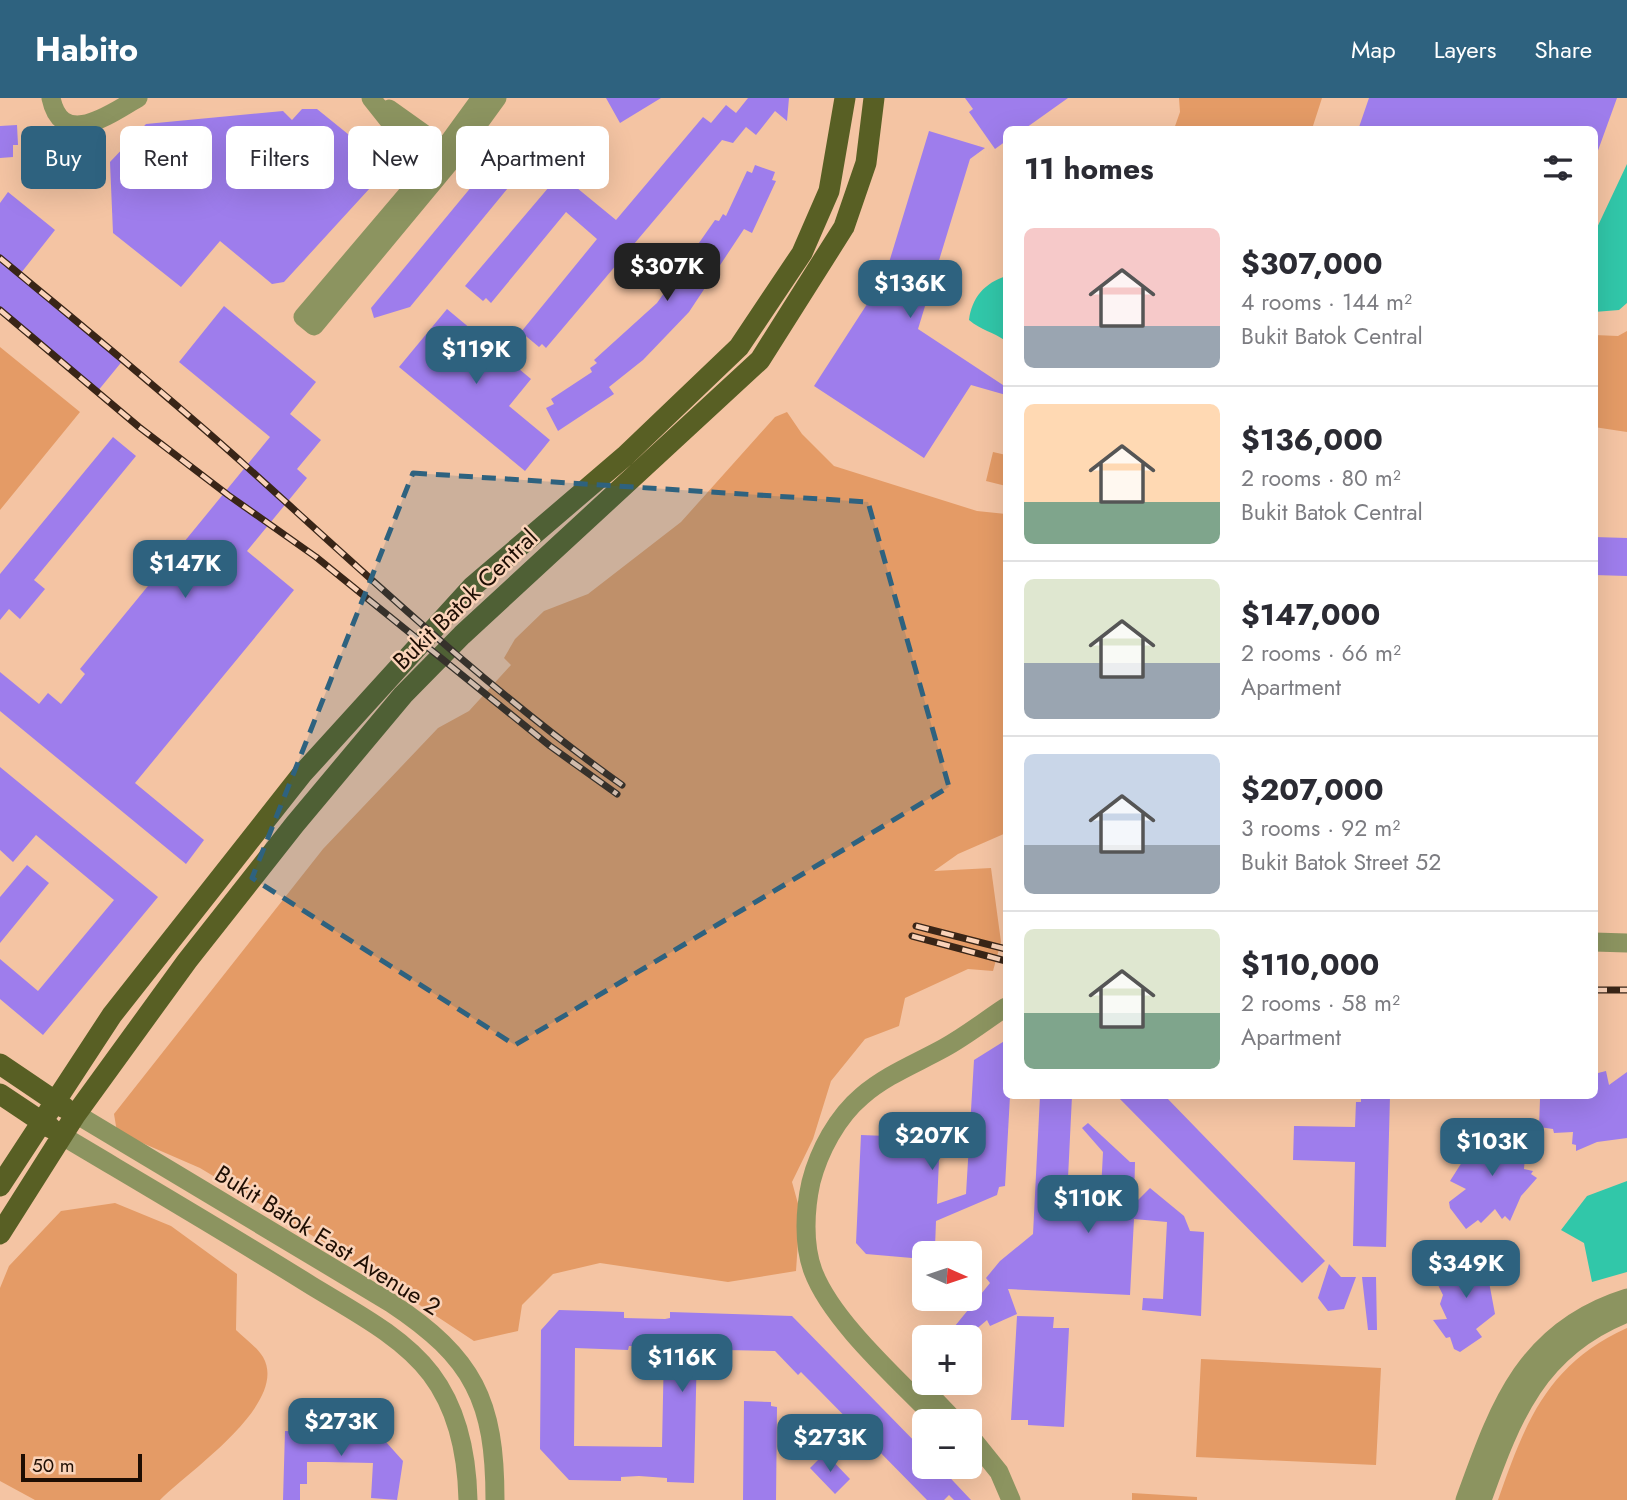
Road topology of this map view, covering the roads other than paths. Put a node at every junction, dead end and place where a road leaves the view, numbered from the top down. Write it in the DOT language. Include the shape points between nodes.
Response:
graph roads {
  1 [pos="51,98"];
  2 [pos="138,98"];
  3 [pos="481,98"];
  4 [pos="496,98"];
  5 [pos="845,98"];
  6 [pos="874,98"];
  7 [pos="373,100"];
  8 [pos="113,106"];
  9 [pos="444,160"];
  10 [pos="308,322"];
  11 [pos="1598,932"];
  12 [pos="1627,932"];
  13 [pos="1598,942"];
  14 [pos="1627,943"];
  15 [pos="1003,1009"];
  16 [pos="1003,1023"];
  17 [pos="0,1064"];
  18 [pos="0,1094"];
  19 [pos="54,1101"];
  20 [pos="76,1114"];
  21 [pos="41,1121"];
  22 [pos="61,1135"];
  23 [pos="0,1186"];
  24 [pos="0,1234"];
  25 [pos="1627,1298"];
  26 [pos="1627,1313"];
  27 [pos="927,1409"];
  28 [pos="944,1409"];
  29 [pos="982,1451"];
  30 [pos="982,1470"];
  31 [pos="468,1500"];
  32 [pos="495,1500"];
  33 [pos="999,1500"];
  34 [pos="1010,1500"];
  35 [pos="1465,1500"];
  36 [pos="1482,1500"];
  1 -- 8 [label="street" via="59,116 70,123 91,125"];
  2 -- 8 [label="street"];
  3 -- 9 [label="street"];
  4 -- 9 [label="street"];
  5 -- 19 [label="main road, Bukit Batok Central" via="829,191 802,253 740,347 625,456 472,587 396,668 302,774 194,908 111,1015"];
  6 -- 20 [label="main road, Bukit Batok Central" via="866,163 844,228 760,360 403,695 203,940"];
  7 -- 9 [label="street"];
  9 -- 10 [label="street"];
  11 -- 12 [label="street"];
  13 -- 14 [label="street"];
  15 -- 27 [label="street" via="861,1097 834,1129 815,1168 807,1201 812,1270 829,1304"];
  16 -- 28 [label="street" via="869,1106 844,1136 826,1172 819,1202 824,1266 839,1297"];
  17 -- 19 [label="main road"];
  18 -- 21 [label="main road"];
  19 -- 20 [label="main road"];
  19 -- 21 [label="main road, Bukit Batok Central"];
  20 -- 22 [label="main road, Bukit Batok Central"];
  20 -- 32 [label="street, Bukit Batok East Avenue 2" via="391,1303 441,1339 460,1360 488,1417"];
  21 -- 22 [label="main road"];
  21 -- 23 [label="main road, Bukit Batok Central"];
  22 -- 24 [label="main road, Bukit Batok Central"];
  22 -- 31 [label="street, Bukit Batok East Avenue 2" via="242,1242 413,1354 432,1375 461,1433"];
  25 -- 35 [label="street" via="1575,1322 1521,1373 1497,1415"];
  26 -- 36 [label="street" via="1581,1338 1538,1378 1511,1420"];
  29 -- 34 [label="street" via="999,1472"];
  30 -- 33 [label="street"];
}
